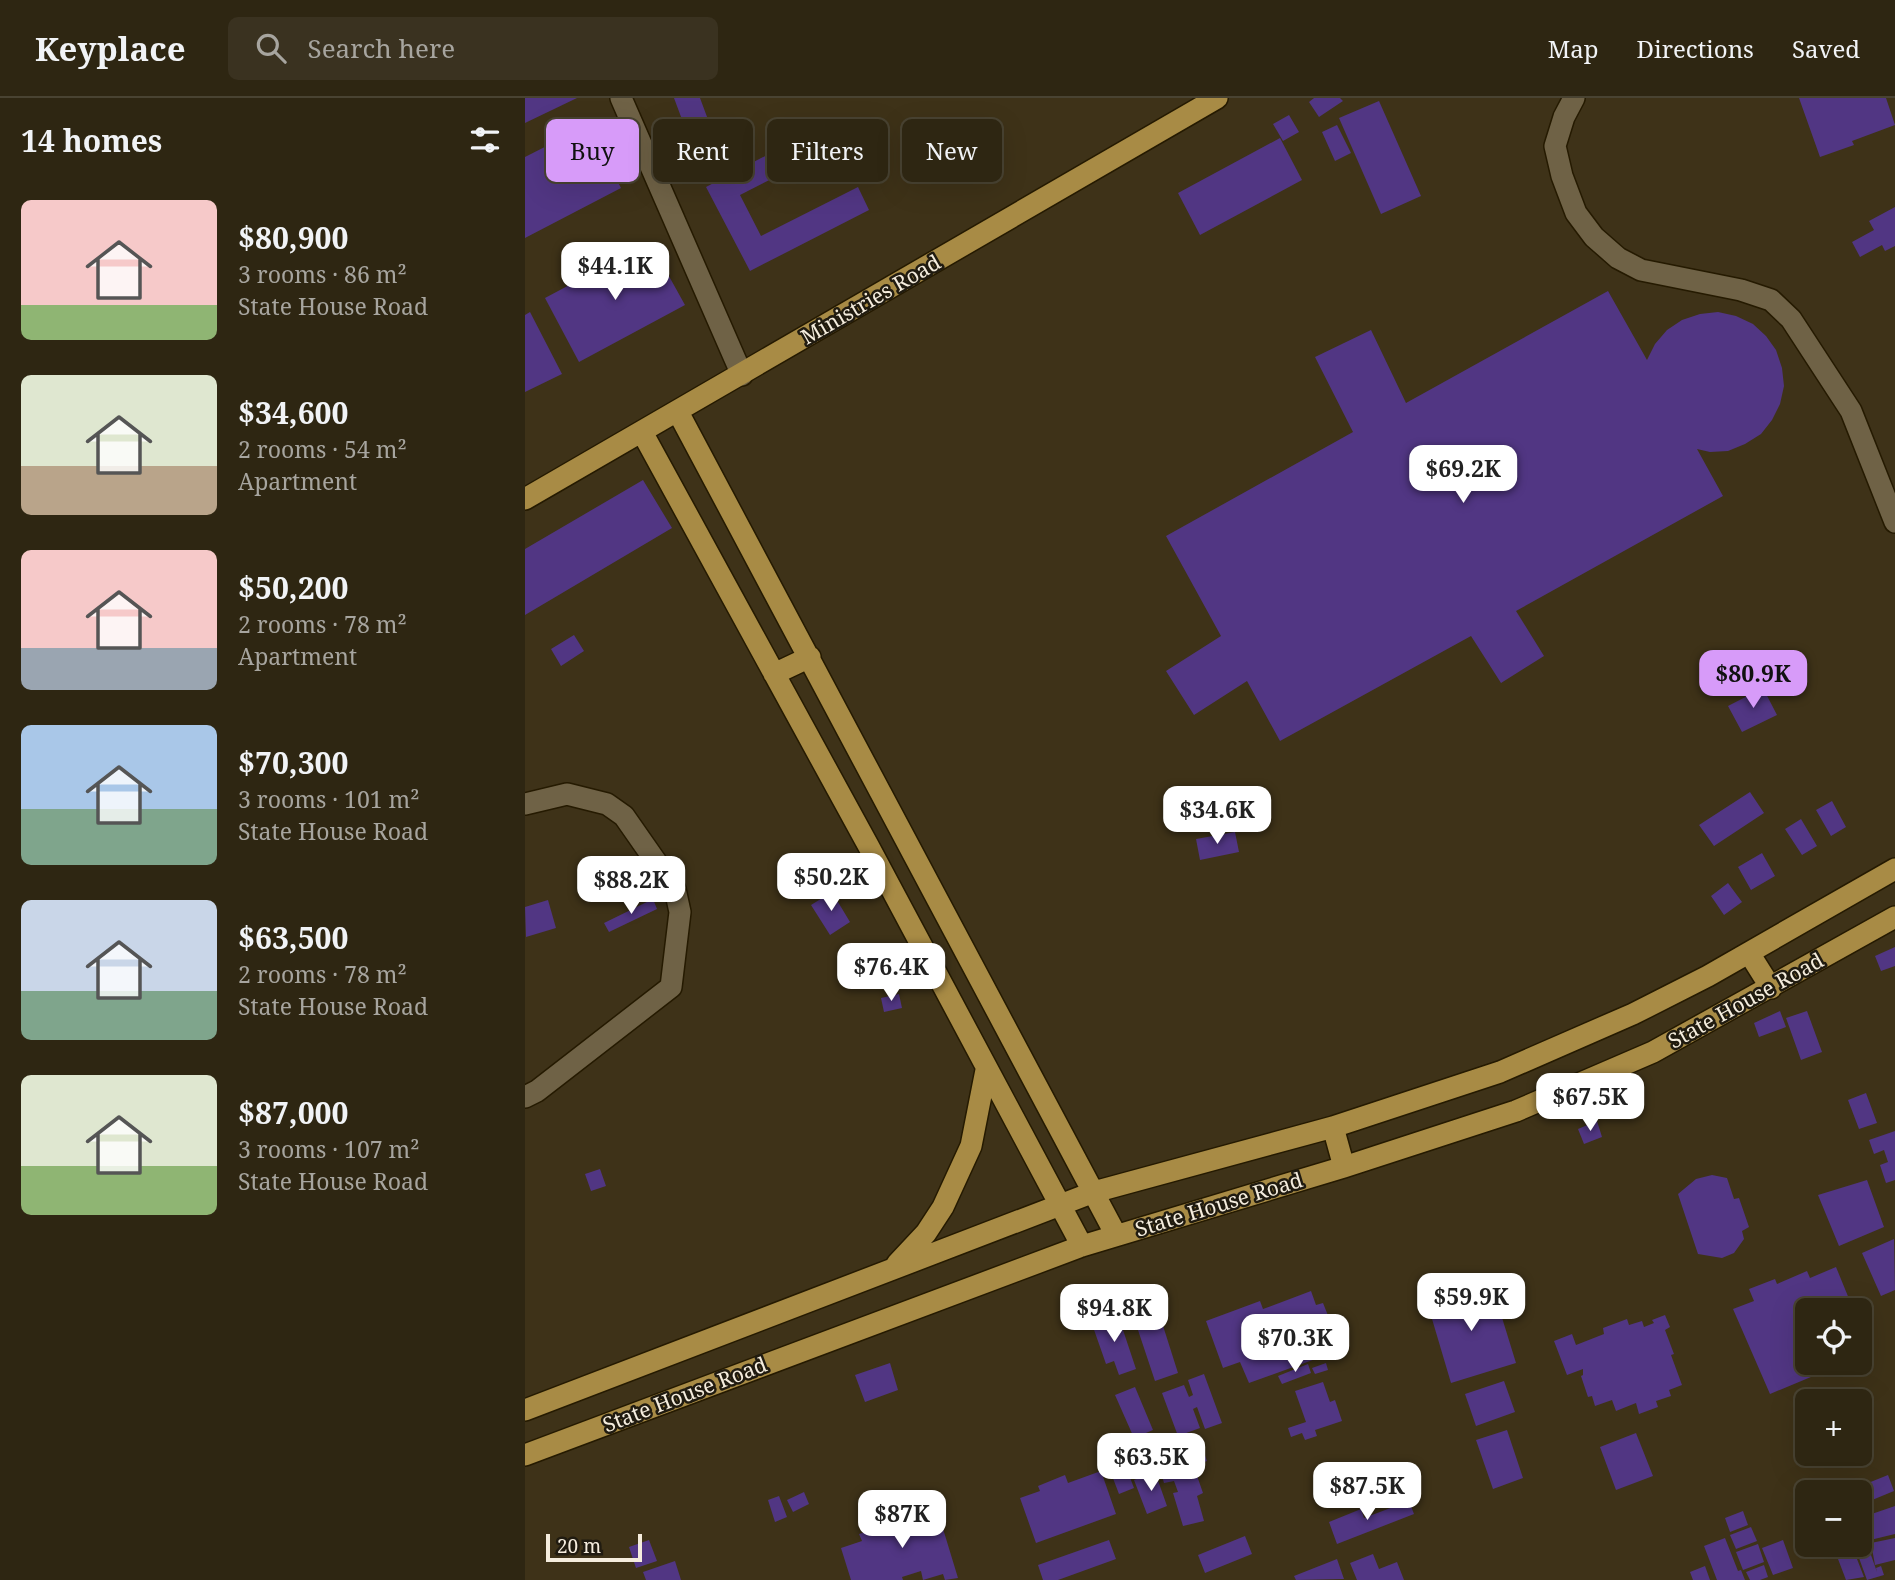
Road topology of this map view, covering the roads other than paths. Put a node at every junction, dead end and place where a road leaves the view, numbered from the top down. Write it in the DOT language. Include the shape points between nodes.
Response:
graph roads {
  1 [pos="621,98"];
  2 [pos="1217,98"];
  3 [pos="1574,98"];
  4 [pos="742,375"];
  5 [pos="678,412"];
  6 [pos="642,432"];
  7 [pos="525,499"];
  8 [pos="1894,517"];
  9 [pos="810,657"];
  10 [pos="774,674"];
  11 [pos="525,804"];
  12 [pos="1895,869"];
  13 [pos="1895,918"];
  14 [pos="1749,953"];
  15 [pos="1771,988"];
  16 [pos="986,1070"];
  17 [pos="525,1097"];
  18 [pos="1333,1127"];
  19 [pos="1344,1167"];
  20 [pos="1094,1192"];
  21 [pos="1061,1206"];
  22 [pos="1116,1235"];
  23 [pos="1082,1246"];
  24 [pos="894,1268"];
  25 [pos="525,1410"];
  26 [pos="525,1455"];
  1 -- 4 [label="street"];
  2 -- 4 [label="main road, Ministries Road"];
  3 -- 8 [label="street" via="1555,146 1576,213 1594,237 1641,271 1771,300 1791,319 1851,411"];
  4 -- 5 [label="main road, Ministries Road"];
  5 -- 6 [label="main road, Ministries Road"];
  5 -- 9 [label="main road"];
  6 -- 7 [label="main road, Ministries Road"];
  6 -- 10 [label="main road"];
  9 -- 10 [label="main road"];
  9 -- 20 [label="main road"];
  10 -- 16 [label="main road"];
  11 -- 17 [label="street" via="567,794 607,804 624,816 675,889 680,912 671,987"];
  12 -- 14 [label="main road"];
  13 -- 15 [label="main road, State House Road"];
  14 -- 15 [label="main road"];
  14 -- 18 [label="main road" via="1633,1014 1500,1072"];
  15 -- 19 [label="main road, State House Road" via="1653,1052 1516,1111"];
  16 -- 21 [label="main road"];
  16 -- 24 [label="main road" via="971,1146 943,1207"];
  18 -- 19 [label="main road"];
  18 -- 20 [label="main road"];
  19 -- 22 [label="main road, State House Road"];
  20 -- 21 [label="main road"];
  20 -- 22 [label="main road"];
  21 -- 23 [label="main road"];
  21 -- 24 [label="main road"];
  22 -- 23 [label="main road, State House Road"];
  23 -- 26 [label="main road, State House Road"];
  24 -- 25 [label="main road"];
}
